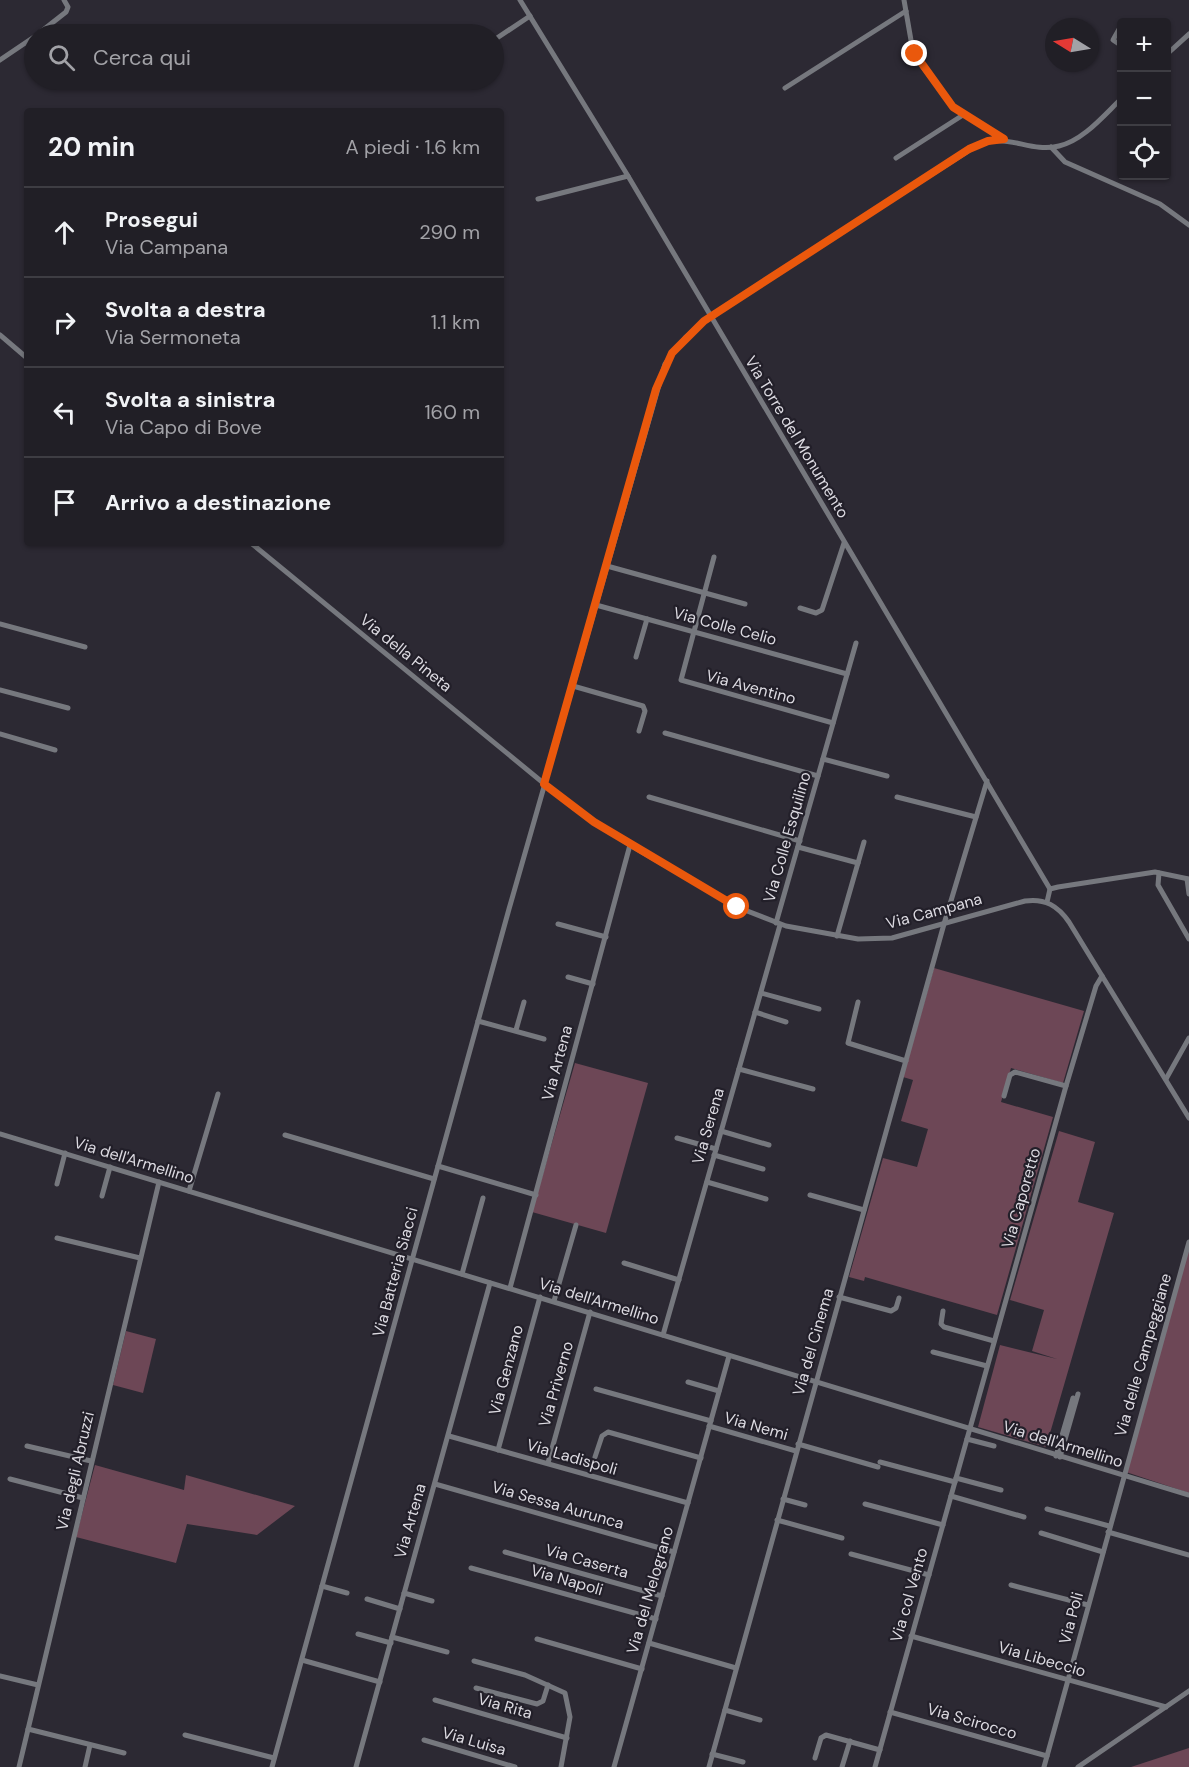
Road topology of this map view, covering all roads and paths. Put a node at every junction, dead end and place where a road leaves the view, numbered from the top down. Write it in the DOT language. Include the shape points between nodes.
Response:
graph roads {
  1 [pos="64,0"];
  2 [pos="520,0"];
  3 [pos="904,0"];
  4 [pos="906,11"];
  5 [pos="530,16"];
  6 [pos="52,24"];
  7 [pos="1117,31"];
  8 [pos="504,33"];
  9 [pos="1189,34"];
  10 [pos="1117,43"];
  11 [pos="24,44"];
  12 [pos="1171,51"];
  13 [pos="0,60"];
  14 [pos="785,87"];
  15 [pos="1117,103"];
  16 [pos="963,115"];
  17 [pos="1004,139"];
  18 [pos="1052,147"];
  19 [pos="896,158"];
  20 [pos="628,176"];
  21 [pos="538,199"];
  22 [pos="1189,225"];
  23 [pos="710,316"];
  24 [pos="0,335"];
  25 [pos="24,355"];
  26 [pos="844,543"];
  27 [pos="255,546"];
  28 [pos="714,557"];
  29 [pos="607,566"];
  30 [pos="704,593"];
  31 [pos="596,604"];
  32 [pos="745,604"];
  33 [pos="800,608"];
  34 [pos="647,619"];
  35 [pos="0,624"];
  36 [pos="693,632"];
  37 [pos="856,643"];
  38 [pos="85,647"];
  39 [pos="636,657"];
  40 [pos="847,674"];
  41 [pos="573,686"];
  42 [pos="0,690"];
  43 [pos="68,708"];
  44 [pos="833,723"];
  45 [pos="639,731"];
  46 [pos="665,733"];
  47 [pos="0,734"];
  48 [pos="56,750"];
  49 [pos="823,759"];
  50 [pos="818,776"];
  51 [pos="887,776"];
  52 [pos="987,781"];
  53 [pos="544,784"];
  54 [pos="649,797"];
  55 [pos="897,797"];
  56 [pos="976,817"];
  57 [pos="864,842"];
  58 [pos="799,844"];
  59 [pos="630,845"];
  60 [pos="858,863"];
  61 [pos="1159,873"];
  62 [pos="1188,879"];
  63 [pos="1050,889"];
  64 [pos="1189,894"];
  65 [pos="1047,902"];
  66 [pos="558,924"];
  67 [pos="778,924"];
  68 [pos="944,924"];
  69 [pos="837,936"];
  70 [pos="606,937"];
  71 [pos="1189,939"];
  72 [pos="1102,976"];
  73 [pos="568,977"];
  74 [pos="593,984"];
  75 [pos="760,993"];
  76 [pos="524,1002"];
  77 [pos="858,1002"];
  78 [pos="819,1010"];
  79 [pos="755,1012"];
  80 [pos="478,1021"];
  81 [pos="786,1022"];
  82 [pos="516,1030"];
  83 [pos="1189,1038"];
  84 [pos="544,1039"];
  85 [pos="906,1061"];
  86 [pos="739,1069"];
  87 [pos="1166,1079"];
  88 [pos="1066,1086"];
  89 [pos="813,1089"];
  90 [pos="218,1094"];
  91 [pos="1004,1095"];
  92 [pos="1189,1118"];
  93 [pos="721,1131"];
  94 [pos="0,1134"];
  95 [pos="285,1134"];
  96 [pos="677,1138"];
  97 [pos="769,1145"];
  98 [pos="715,1152"];
  99 [pos="65,1153"];
  100 [pos="438,1166"];
  101 [pos="110,1167"];
  102 [pos="763,1169"];
  103 [pos="434,1179"];
  104 [pos="159,1182"];
  105 [pos="707,1182"];
  106 [pos="57,1184"];
  107 [pos="189,1191"];
  108 [pos="536,1195"];
  109 [pos="810,1195"];
  110 [pos="102,1196"];
  111 [pos="483,1198"];
  112 [pos="766,1200"];
  113 [pos="864,1210"];
  114 [pos="576,1225"];
  115 [pos="57,1238"];
  116 [pos="1189,1242"];
  117 [pos="140,1258"];
  118 [pos="412,1260"];
  119 [pos="624,1263"];
  120 [pos="462,1274"];
  121 [pos="679,1280"];
  122 [pos="490,1283"];
  123 [pos="510,1288"];
  124 [pos="540,1297"];
  125 [pos="839,1297"];
  126 [pos="899,1298"];
  127 [pos="554,1301"];
  128 [pos="944,1311"];
  129 [pos="590,1312"];
  130 [pos="663,1335"];
  131 [pos="994,1341"];
  132 [pos="933,1352"];
  133 [pos="729,1356"];
  134 [pos="987,1366"];
  135 [pos="688,1382"];
  136 [pos="815,1382"];
  137 [pos="597,1389"];
  138 [pos="719,1391"];
  139 [pos="1078,1394"];
  140 [pos="1072,1398"];
  141 [pos="710,1424"];
  142 [pos="969,1430"];
  143 [pos="449,1436"];
  144 [pos="967,1439"];
  145 [pos="798,1444"];
  146 [pos="27,1446"];
  147 [pos="994,1446"];
  148 [pos="498,1450"];
  149 [pos="796,1451"];
  150 [pos="595,1457"];
  151 [pos="1058,1457"];
  152 [pos="700,1458"];
  153 [pos="91,1461"];
  154 [pos="548,1464"];
  155 [pos="1123,1476"];
  156 [pos="10,1479"];
  157 [pos="956,1480"];
  158 [pos="435,1484"];
  159 [pos="1001,1490"];
  160 [pos="1189,1495"];
  161 [pos="951,1496"];
  162 [pos="82,1498"];
  163 [pos="783,1499"];
  164 [pos="688,1503"];
  165 [pos="865,1504"];
  166 [pos="805,1505"];
  167 [pos="1047,1509"];
  168 [pos="1024,1517"];
  169 [pos="777,1520"];
  170 [pos="943,1525"];
  171 [pos="1109,1529"];
  172 [pos="1041,1533"];
  173 [pos="842,1538"];
  174 [pos="1102,1551"];
  175 [pos="505,1552"];
  176 [pos="674,1552"];
  177 [pos="851,1554"];
  178 [pos="1189,1555"];
  179 [pos="471,1568"];
  180 [pos="929,1575"];
  181 [pos="1011,1585"];
  182 [pos="322,1586"];
  183 [pos="347,1593"];
  184 [pos="404,1593"];
  185 [pos="662,1596"];
  186 [pos="367,1599"];
  187 [pos="432,1600"];
  188 [pos="1088,1605"];
  189 [pos="400,1609"];
  190 [pos="656,1619"];
  191 [pos="358,1634"];
  192 [pos="912,1636"];
  193 [pos="537,1639"];
  194 [pos="391,1640"];
  195 [pos="649,1643"];
  196 [pos="447,1652"];
  197 [pos="302,1660"];
  198 [pos="474,1661"];
  199 [pos="736,1668"];
  200 [pos="642,1669"];
  201 [pos="0,1676"];
  202 [pos="1068,1680"];
  203 [pos="380,1682"];
  204 [pos="38,1685"];
  205 [pos="548,1685"];
  206 [pos="476,1688"];
  207 [pos="1189,1691"];
  208 [pos="435,1700"];
  209 [pos="1166,1707"];
  210 [pos="725,1710"];
  211 [pos="890,1712"];
  212 [pos="760,1720"];
  213 [pos="28,1729"];
  214 [pos="185,1735"];
  215 [pos="567,1738"];
  216 [pos="424,1740"];
  217 [pos="850,1741"];
  218 [pos="90,1745"];
  219 [pos="880,1750"];
  220 [pos="124,1753"];
  221 [pos="712,1754"];
  222 [pos="1047,1756"];
  223 [pos="274,1758"];
  224 [pos="815,1758"];
  225 [pos="743,1762"];
  226 [pos="19,1767"];
  227 [pos="85,1767"];
  228 [pos="272,1767"];
  229 [pos="356,1767"];
  230 [pos="515,1767"];
  231 [pos="561,1767"];
  232 [pos="615,1767"];
  233 [pos="709,1767"];
  234 [pos="843,1767"];
  235 [pos="875,1767"];
  236 [pos="1044,1767"];
  237 [pos="1078,1767"];
  1 -- 6 [label="street" via="68,7"];
  2 -- 5 [label="street, Via Torre del Monumento"];
  3 -- 4 [label="street"];
  4 -- 14 [label="street"];
  4 -- 16 [label="street" via="918,60 944,98"];
  5 -- 8 [label="street"];
  5 -- 20 [label="street, Via Torre del Monumento"];
  7 -- 10 [label="street" via="1113,36"];
  9 -- 12 [label="street"];
  11 -- 13 [label="street"];
  15 -- 18 [label="street" via="1079,137"];
  16 -- 17 [label="street"];
  16 -- 19 [label="street"];
  17 -- 18 [label="street"];
  17 -- 23 [label="street, Via Batteria Siacci" via="969,149"];
  18 -- 22 [label="street" via="1065,162 1162,205"];
  20 -- 21 [label="street"];
  20 -- 23 [label="street, Via Torre del Monumento"];
  23 -- 26 [label="street, Via Torre del Monumento"];
  23 -- 29 [label="street, Via Batteria Siacci" via="677,346 663,369"];
  24 -- 25 [label="street"];
  26 -- 33 [label="street" via="822,610 816,613"];
  26 -- 52 [label="street, Via Torre del Monumento"];
  27 -- 53 [label="street, Via della Pineta"];
  28 -- 30 [label="street, Via Aventino"];
  29 -- 30 [label="street"];
  29 -- 31 [label="street, Via Batteria Siacci"];
  30 -- 32 [label="street"];
  30 -- 36 [label="street, Via Aventino"];
  31 -- 34 [label="street, Via Colle Celio"];
  31 -- 41 [label="street, Via Batteria Siacci"];
  34 -- 36 [label="street, Via Colle Celio"];
  34 -- 39 [label="street"];
  35 -- 38 [label="street"];
  36 -- 40 [label="street, Via Colle Celio"];
  36 -- 44 [label="street, Via Aventino" via="680,676 682,681"];
  37 -- 40 [label="street, Via Colle Esquilino"];
  40 -- 44 [label="street, Via Colle Esquilino"];
  41 -- 45 [label="street" via="643,706"];
  41 -- 53 [label="street, Via Batteria Siacci"];
  42 -- 43 [label="street"];
  44 -- 49 [label="street, Via Colle Esquilino"];
  46 -- 50 [label="street"];
  47 -- 48 [label="street"];
  49 -- 50 [label="street, Via Colle Esquilino"];
  49 -- 51 [label="street, Via Colle Esquilino"];
  50 -- 58 [label="street, Via Colle Esquilino"];
  52 -- 56 [label="street, Via del Cinema"];
  52 -- 63 [label="street, Via Torre del Monumento"];
  53 -- 59 [label="street, Via Campana"];
  53 -- 80 [label="street, Via Batteria Siacci"];
  54 -- 58 [label="street"];
  55 -- 56 [label="street"];
  56 -- 68 [label="street, Via del Cinema"];
  57 -- 60 [label="street"];
  58 -- 60 [label="street"];
  58 -- 67 [label="street, Via Colle Esquilino"];
  59 -- 67 [label="street, Via Campana" via="741,909"];
  59 -- 70 [label="street, Via Artena"];
  60 -- 69 [label="street"];
  61 -- 62 [label="street"];
  61 -- 63 [label="street"];
  61 -- 71 [label="street" via="1159,886"];
  62 -- 64 [label="street"];
  63 -- 65 [label="street"];
  65 -- 68 [label="street, Via Campana" via="1020,902"];
  65 -- 72 [label="street" via="1067,918"];
  66 -- 70 [label="street"];
  67 -- 69 [label="street, Via Campana"];
  67 -- 75 [label="street, Via Serena"];
  68 -- 69 [label="street, Via Campana" via="892,938"];
  68 -- 85 [label="street, Via del Cinema"];
  70 -- 74 [label="street, Via Artena"];
  72 -- 87 [label="street"];
  72 -- 88 [label="street, Via Caporetto"];
  73 -- 74 [label="street"];
  74 -- 108 [label="street, Via Artena"];
  75 -- 78 [label="street"];
  75 -- 79 [label="street, Via Serena"];
  76 -- 82 [label="street"];
  77 -- 85 [label="street" via="848,1043"];
  79 -- 81 [label="street"];
  79 -- 86 [label="street, Via Serena"];
  80 -- 82 [label="street"];
  80 -- 100 [label="street, Via Batteria Siacci"];
  82 -- 84 [label="street"];
  83 -- 87 [label="street"];
  85 -- 113 [label="street, Via del Cinema"];
  86 -- 89 [label="street"];
  86 -- 93 [label="street, Via Serena"];
  87 -- 92 [label="street"];
  88 -- 91 [label="street" via="1015,1072"];
  88 -- 131 [label="street, Via Caporetto"];
  90 -- 107 [label="street"];
  93 -- 97 [label="street"];
  93 -- 98 [label="street, Via Serena"];
  94 -- 99 [label="street, Via dell'Armellino"];
  95 -- 103 [label="street"];
  96 -- 98 [label="street"];
  98 -- 102 [label="street"];
  98 -- 105 [label="street, Via Serena"];
  99 -- 101 [label="street, Via dell'Armellino"];
  99 -- 106 [label="street"];
  100 -- 103 [label="street, Via Batteria Siacci"];
  100 -- 108 [label="street"];
  101 -- 104 [label="street, Via dell'Armellino"];
  101 -- 110 [label="street"];
  103 -- 118 [label="street, Via Batteria Siacci"];
  104 -- 107 [label="street, Via dell'Armellino"];
  104 -- 117 [label="street, Via degli Abruzzi"];
  105 -- 112 [label="street"];
  105 -- 121 [label="street, Via Serena"];
  107 -- 118 [label="street, Via dell'Armellino"];
  108 -- 123 [label="street, Via Artena"];
  109 -- 113 [label="street"];
  111 -- 120 [label="street"];
  113 -- 125 [label="street, Via del Cinema"];
  114 -- 127 [label="street"];
  115 -- 117 [label="street"];
  116 -- 155 [label="street, Via delle Campeggiane"];
  117 -- 153 [label="street, Via degli Abruzzi"];
  118 -- 120 [label="street, Via dell'Armellino"];
  118 -- 182 [label="street, Via Batteria Siacci"];
  119 -- 121 [label="street"];
  120 -- 122 [label="street, Via dell'Armellino"];
  121 -- 130 [label="street, Via Serena"];
  122 -- 123 [label="street, Via dell'Armellino"];
  122 -- 143 [label="street, Via Artena"];
  123 -- 124 [label="street, Via dell'Armellino"];
  124 -- 127 [label="street, Via dell'Armellino"];
  124 -- 148 [label="street, Via Genzano"];
  125 -- 126 [label="street" via="891,1311"];
  125 -- 136 [label="street, Via del Cinema"];
  127 -- 129 [label="street, Via dell'Armellino"];
  128 -- 131 [label="street" via="944,1328"];
  129 -- 130 [label="street, Via dell'Armellino"];
  129 -- 154 [label="street, Via Priverno"];
  130 -- 133 [label="street, Via dell'Armellino"];
  131 -- 134 [label="street, Via Caporetto"];
  132 -- 134 [label="street"];
  133 -- 136 [label="street, Via dell'Armellino"];
  133 -- 138 [label="street, Via del Melograno"];
  134 -- 142 [label="street, Via Caporetto"];
  135 -- 138 [label="street"];
  136 -- 142 [label="street, Via dell'Armellino"];
  136 -- 145 [label="street, Via del Cinema"];
  137 -- 141 [label="street"];
  138 -- 141 [label="street, Via del Melograno"];
  139 -- 151 [label="street"];
  140 -- 151 [label="street"];
  141 -- 149 [label="street, Via Nemi"];
  141 -- 152 [label="street, Via del Melograno"];
  142 -- 144 [label="street, Via col Vento"];
  142 -- 151 [label="street, Via dell'Armellino"];
  143 -- 148 [label="street, Via Ladispoli"];
  143 -- 158 [label="street, Via Artena"];
  144 -- 147 [label="street"];
  144 -- 157 [label="street, Via col Vento"];
  145 -- 149 [label="street, Via del Cinema"];
  145 -- 157 [label="street"];
  146 -- 153 [label="street"];
  148 -- 154 [label="street, Via Ladispoli"];
  149 -- 163 [label="street, Via del Cinema"];
  150 -- 152 [label="street" via="601,1437 608,1432"];
  151 -- 155 [label="street, Via dell'Armellino"];
  152 -- 164 [label="street, Via del Melograno"];
  153 -- 162 [label="street, Via degli Abruzzi"];
  154 -- 164 [label="street, Via Ladispoli"];
  155 -- 160 [label="street, Via dell'Armellino"];
  155 -- 171 [label="street, Via Poli"];
  156 -- 162 [label="street"];
  157 -- 159 [label="street"];
  157 -- 161 [label="street, Via col Vento"];
  158 -- 176 [label="street, Via Sessa Aurunca"];
  158 -- 184 [label="street, Via Artena"];
  161 -- 168 [label="street"];
  161 -- 170 [label="street, Via col Vento"];
  162 -- 204 [label="street, Via degli Abruzzi"];
  163 -- 166 [label="street"];
  163 -- 169 [label="street, Via del Cinema"];
  164 -- 176 [label="street, Via del Melograno"];
  165 -- 170 [label="street"];
  167 -- 171 [label="street"];
  169 -- 173 [label="street"];
  169 -- 199 [label="street, Via del Cinema"];
  170 -- 180 [label="street, Via col Vento"];
  171 -- 174 [label="street, Via Poli"];
  171 -- 178 [label="street"];
  172 -- 174 [label="street"];
  174 -- 188 [label="street, Via Poli"];
  175 -- 185 [label="street, Via Caserta"];
  176 -- 185 [label="street, Via del Melograno"];
  177 -- 180 [label="street"];
  179 -- 190 [label="street, Via Napoli"];
  180 -- 192 [label="street, Via col Vento"];
  181 -- 188 [label="street"];
  182 -- 183 [label="street"];
  182 -- 197 [label="street, Via Batteria Siacci"];
  184 -- 187 [label="street"];
  184 -- 189 [label="street, Via Artena"];
  185 -- 190 [label="street, Via del Melograno"];
  186 -- 189 [label="street"];
  188 -- 202 [label="street, Via Poli"];
  189 -- 194 [label="street, Via Artena"];
  190 -- 195 [label="street, Via del Melograno"];
  191 -- 194 [label="street"];
  192 -- 202 [label="street, Via Libeccio"];
  192 -- 211 [label="street, Via col Vento"];
  193 -- 200 [label="street"];
  194 -- 196 [label="street"];
  194 -- 203 [label="street, Via Artena"];
  195 -- 199 [label="street"];
  195 -- 200 [label="street, Via del Melograno"];
  197 -- 203 [label="street"];
  197 -- 223 [label="street, Via Batteria Siacci"];
  198 -- 205 [label="street"];
  199 -- 210 [label="street, Via del Cinema"];
  200 -- 232 [label="street, Via del Melograno"];
  201 -- 204 [label="street"];
  202 -- 209 [label="street, Via Libeccio"];
  202 -- 222 [label="street, Via Poli"];
  203 -- 229 [label="street, Via Artena"];
  204 -- 213 [label="street, Via degli Abruzzi"];
  205 -- 206 [label="street" via="543,1701 537,1704"];
  205 -- 215 [label="street" via="561,1689 567,1696 571,1714"];
  207 -- 209 [label="street"];
  208 -- 215 [label="street, Via Rita"];
  209 -- 237 [label="street"];
  210 -- 212 [label="street"];
  210 -- 221 [label="street, Via del Cinema"];
  211 -- 219 [label="street, Via col Vento"];
  211 -- 222 [label="street, Via Scirocco"];
  213 -- 218 [label="street"];
  213 -- 226 [label="street, Via degli Abruzzi"];
  214 -- 223 [label="street"];
  215 -- 231 [label="street"];
  216 -- 230 [label="street, Via Luisa"];
  217 -- 219 [label="street"];
  217 -- 224 [label="street" via="825,1735"];
  217 -- 234 [label="street"];
  218 -- 220 [label="street"];
  218 -- 227 [label="street"];
  219 -- 235 [label="street, Via col Vento"];
  221 -- 225 [label="street"];
  221 -- 233 [label="street, Via del Cinema"];
  222 -- 236 [label="street, Via Poli"];
  223 -- 228 [label="street, Via Batteria Siacci"];
}
